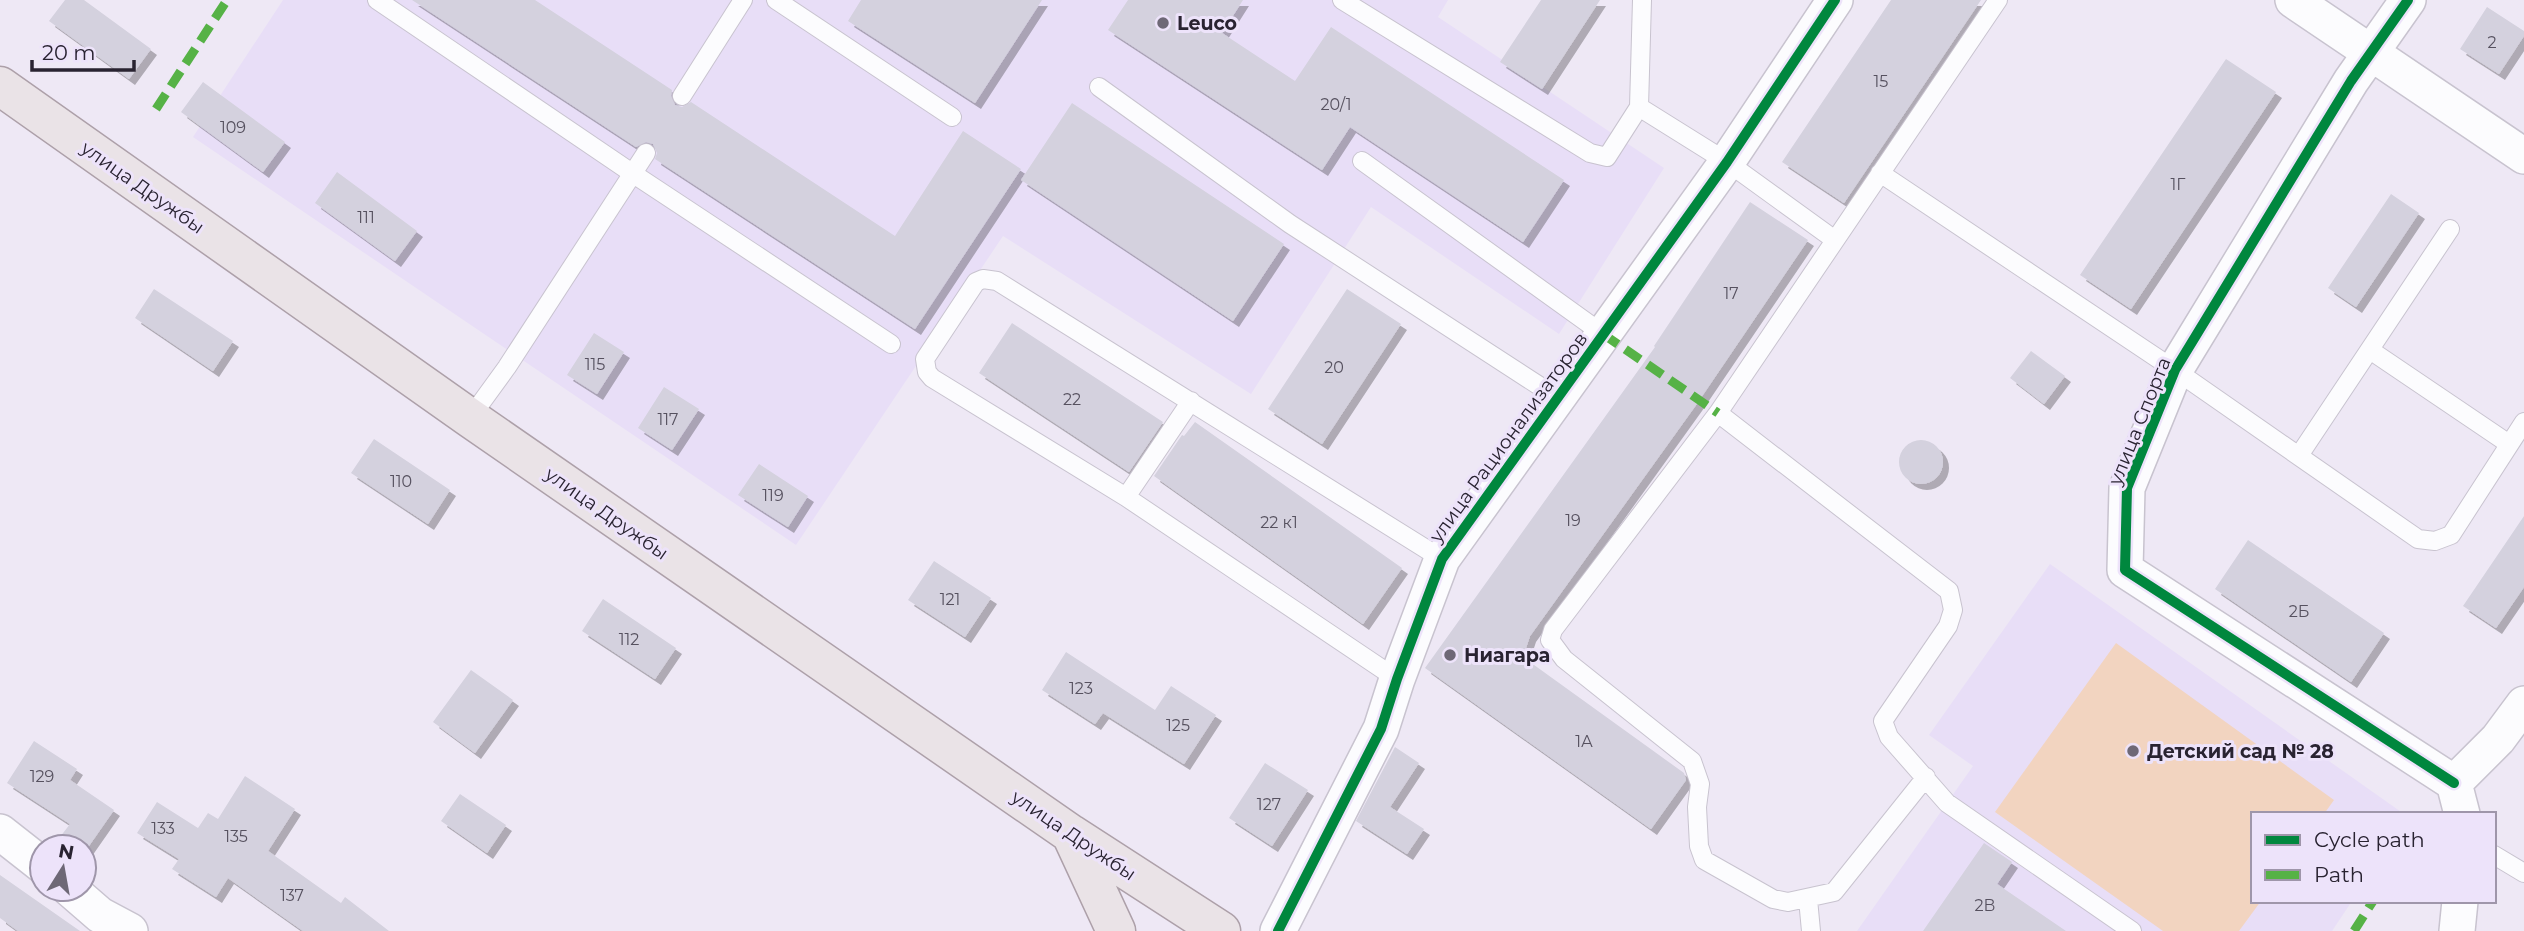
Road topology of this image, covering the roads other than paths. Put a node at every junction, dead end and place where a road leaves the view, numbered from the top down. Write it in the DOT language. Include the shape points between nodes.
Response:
graph roads {
  1 [pos="377,0"];
  2 [pos="743,0"];
  3 [pos="776,0"];
  4 [pos="1342,0"];
  5 [pos="1642,0"];
  6 [pos="1835,0"];
  7 [pos="1998,0"];
  8 [pos="2293,0"];
  9 [pos="2408,0"];
  10 [pos="2371,53"];
  11 [pos="0,86"];
  12 [pos="1099,87"];
  13 [pos="682,96"];
  14 [pos="1639,107"];
  15 [pos="952,117"];
  16 [pos="646,153"];
  17 [pos="2524,156"];
  18 [pos="1362,161"];
  19 [pos="1727,162"];
  20 [pos="632,173"];
  21 [pos="1880,173"];
  22 [pos="2450,229"];
  23 [pos="1835,240"];
  24 [pos="1603,334"];
  25 [pos="891,344"];
  26 [pos="2370,350"];
  27 [pos="2175,370"];
  28 [pos="1558,398"];
  29 [pos="1191,401"];
  30 [pos="1718,413"];
  31 [pos="470,418"];
  32 [pos="2524,422"];
  33 [pos="2509,444"];
  34 [pos="2300,454"];
  35 [pos="1126,497"];
  36 [pos="1442,559"];
  37 [pos="1397,679"];
  38 [pos="2524,704"];
  39 [pos="1926,777"];
  40 [pos="2458,799"];
  41 [pos="0,832"];
  42 [pos="1071,834"];
  43 [pos="28,854"];
  44 [pos="2496,856"];
  45 [pos="2524,873"];
  46 [pos="1808,899"];
  47 [pos="86,903"];
  48 [pos="2460,903"];
  49 [pos="130,931"];
  50 [pos="1116,931"];
  51 [pos="1221,931"];
  52 [pos="1278,931"];
  53 [pos="1811,931"];
  54 [pos="2132,931"];
  55 [pos="2456,931"];
  1 -- 20 [label="lane"];
  2 -- 13 [label="lane"];
  3 -- 15 [label="lane"];
  4 -- 14 [label="lane" via="1590,153 1607,157"];
  5 -- 14 [label="lane"];
  6 -- 19 [label="street, улица Рационализаторов"];
  7 -- 21 [label="lane"];
  8 -- 10 [label="street"];
  9 -- 10 [label="street, улица Спорта"];
  10 -- 17 [label="street"];
  10 -- 27 [label="street, улица Спорта"];
  11 -- 31 [label="main road, улица Дружбы"];
  12 -- 28 [label="lane" via="1290,224"];
  14 -- 19 [label="lane"];
  16 -- 20 [label="lane"];
  18 -- 24 [label="lane"];
  19 -- 23 [label="lane"];
  19 -- 24 [label="street, улица Рационализаторов"];
  20 -- 25 [label="lane"];
  20 -- 31 [label="lane"];
  21 -- 23 [label="lane"];
  21 -- 27 [label="lane"];
  22 -- 26 [label="lane"];
  23 -- 30 [label="lane"];
  24 -- 28 [label="street, улица Рационализаторов"];
  26 -- 33 [label="lane"];
  26 -- 34 [label="lane"];
  27 -- 34 [label="lane"];
  27 -- 40 [label="street, улица Спорта" via="2127,488 2125,570"];
  28 -- 36 [label="street, улица Рационализаторов"];
  29 -- 35 [label="lane"];
  29 -- 35 [label="lane" via="997,281 976,282 925,359 927,372"];
  29 -- 36 [label="lane"];
  30 -- 39 [label="lane" via="1950,591 1953,610 1948,626 1884,721 1889,737"];
  30 -- 46 [label="lane" via="1553,630 1550,640 1564,659 1692,761 1700,784 1699,846 1704,860 1773,899"];
  31 -- 42 [label="main road, улица Дружбы"];
  32 -- 33 [label="lane"];
  33 -- 34 [label="lane" via="2451,535 2435,541 2418,539"];
  35 -- 37 [label="lane"];
  36 -- 37 [label="street, улица Рационализаторов"];
  37 -- 52 [label="street, улица Рационализаторов" via="1381,729"];
  38 -- 40 [label="street"];
  39 -- 46 [label="lane" via="1834,892"];
  39 -- 54 [label="lane" via="1947,803"];
  41 -- 43 [label="street"];
  42 -- 50 [label="main road"];
  42 -- 51 [label="main road, улица Дружбы"];
  44 -- 45 [label="lane"];
  46 -- 53 [label="lane"];
  47 -- 49 [label="street"];
  48 -- 55 [label="street"];
}
